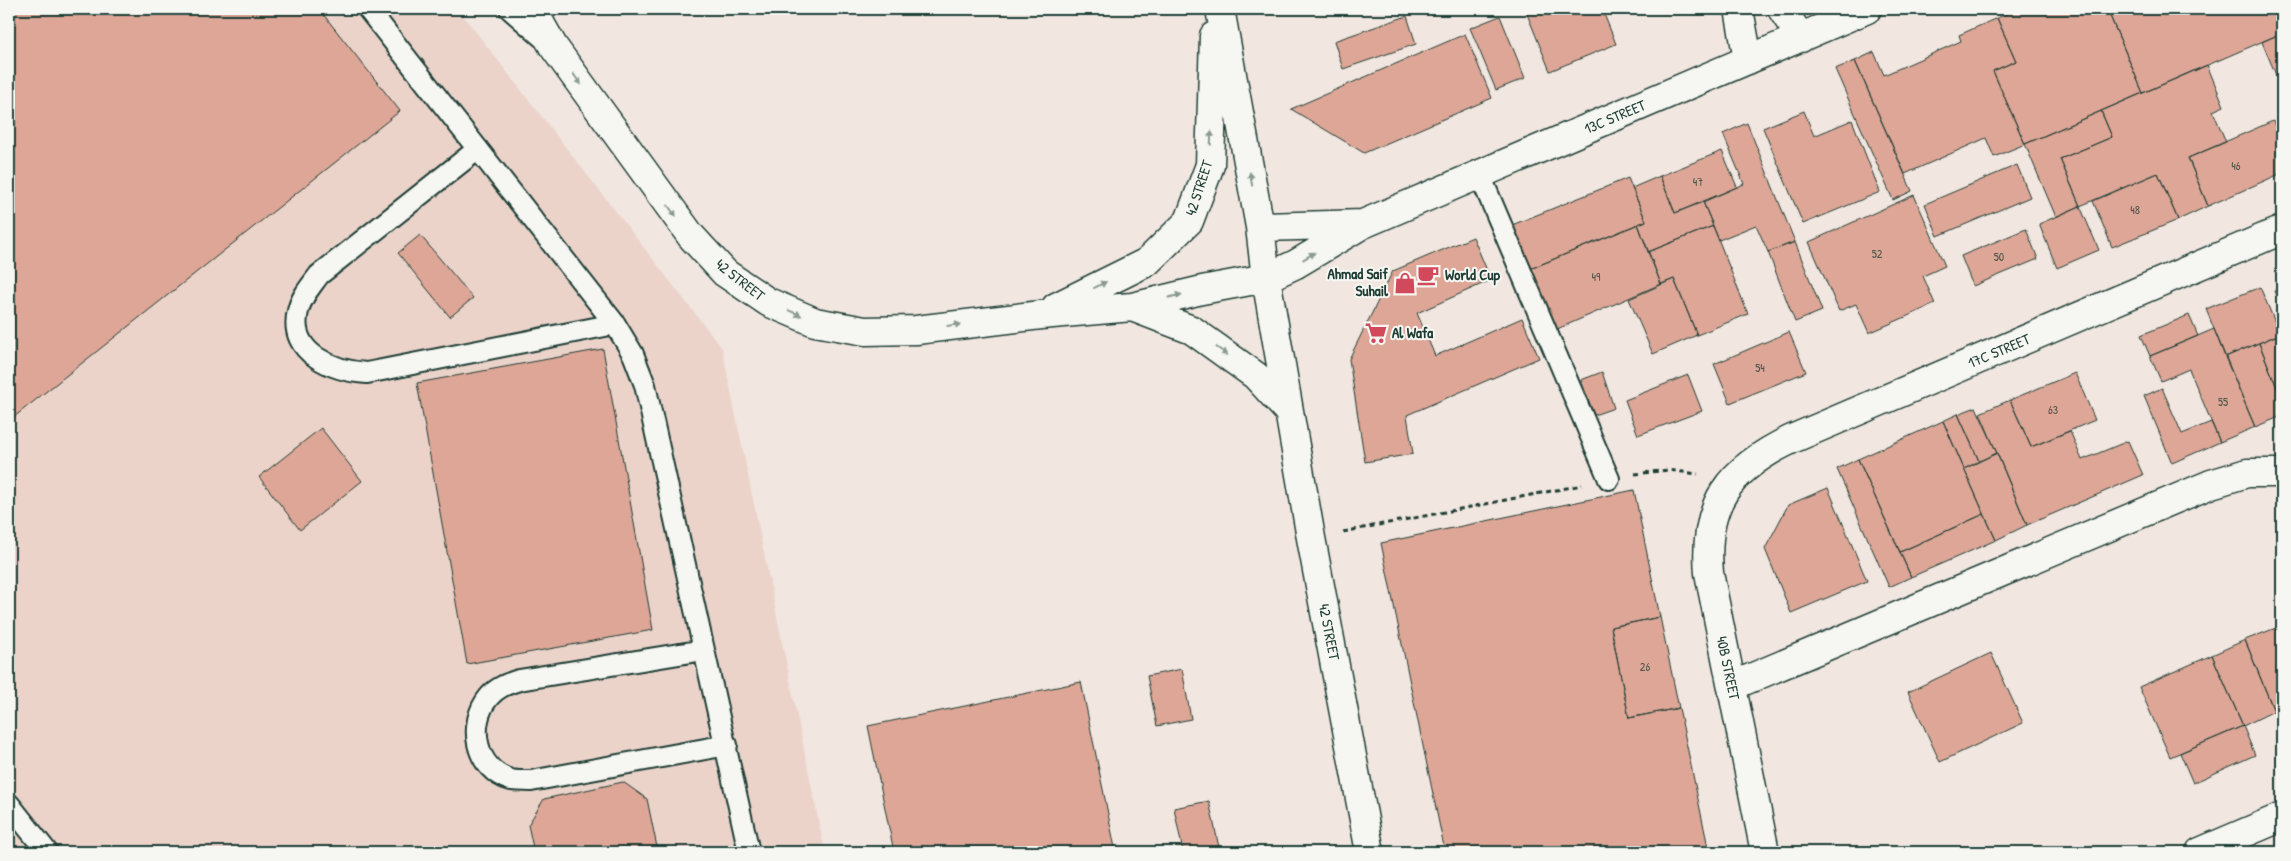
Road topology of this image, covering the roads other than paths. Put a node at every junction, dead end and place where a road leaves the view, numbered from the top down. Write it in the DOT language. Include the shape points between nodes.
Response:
graph roads {
  1 [pos="368,9"];
  2 [pos="510,9"];
  3 [pos="532,9"];
  4 [pos="1214,9"];
  5 [pos="1220,9"];
  6 [pos="1739,9"];
  7 [pos="1782,9"];
  8 [pos="1868,9"];
  9 [pos="1800,38"];
  10 [pos="553,46"];
  11 [pos="1748,60"];
  12 [pos="478,149"];
  13 [pos="1480,175"];
  14 [pos="1362,224"];
  15 [pos="1260,227"];
  16 [pos="2282,230"];
  17 [pos="1266,278"];
  18 [pos="1132,307"];
  19 [pos="1041,315"];
  20 [pos="615,324"];
  21 [pos="1289,412"];
  22 [pos="2282,473"];
  23 [pos="1609,479"];
  24 [pos="1727,487"];
  25 [pos="704,650"];
  26 [pos="1732,686"];
  27 [pos="727,745"];
  28 [pos="9,804"];
  29 [pos="2282,819"];
  30 [pos="1366,847"];
  31 [pos="47,852"];
  32 [pos="749,852"];
  33 [pos="1765,852"];
  34 [pos="2200,852"];
  1 -- 12 [label="lane"];
  2 -- 10 [label="lane"];
  3 -- 10 [label="street, 42 STREET"];
  19 -- 4 [label="street, 42 STREET, one-way" via="1147,262 1189,221 1210,165"];
  15 -- 5 [label="street, 42 STREET, one-way"];
  6 -- 11 [label="street"];
  7 -- 9 [label="street"];
  8 -- 9 [label="street, 13C STREET"];
  9 -- 11 [label="street, 13C STREET"];
  10 -- 19 [label="street, 42 STREET, one-way" via="691,236 725,273 768,302 815,322 865,331 916,330"];
  11 -- 13 [label="street, 13C STREET"];
  12 -- 20 [label="lane"];
  12 -- 20 [label="lane" via="319,275 297,312 298,332 306,349 323,363 347,372 367,373"];
  13 -- 14 [label="street, 13C STREET"];
  13 -- 23 [label="lane"];
  14 -- 15 [label="street, 13C STREET"];
  17 -- 14 [label="street, 13C STREET, one-way" via="1296,264"];
  15 -- 17 [label="street, 42 STREET"];
  16 -- 24 [label="street, 17C STREET" via="1792,439 1767,451"];
  18 -- 17 [label="street, 42 STREET, one-way"];
  17 -- 21 [label="street, 42 STREET"];
  18 -- 19 [label="street, 42 STREET"];
  18 -- 21 [label="street, 42 STREET, one-way" via="1192,330 1256,376"];
  20 -- 25 [label="lane" via="633,354 644,386"];
  21 -- 30 [label="street, 42 STREET"];
  22 -- 26 [label="street" via="2247,473 2211,484"];
  24 -- 26 [label="street, 40B STREET" via="1709,525 1706,548"];
  25 -- 27 [label="lane"];
  25 -- 27 [label="lane" via="502,685 479,711 475,730 479,749 498,774 512,780 531,781"];
  26 -- 33 [label="street, 40B STREET"];
  27 -- 32 [label="lane"];
  28 -- 31 [label="lane"];
  29 -- 34 [label="street"];
}
